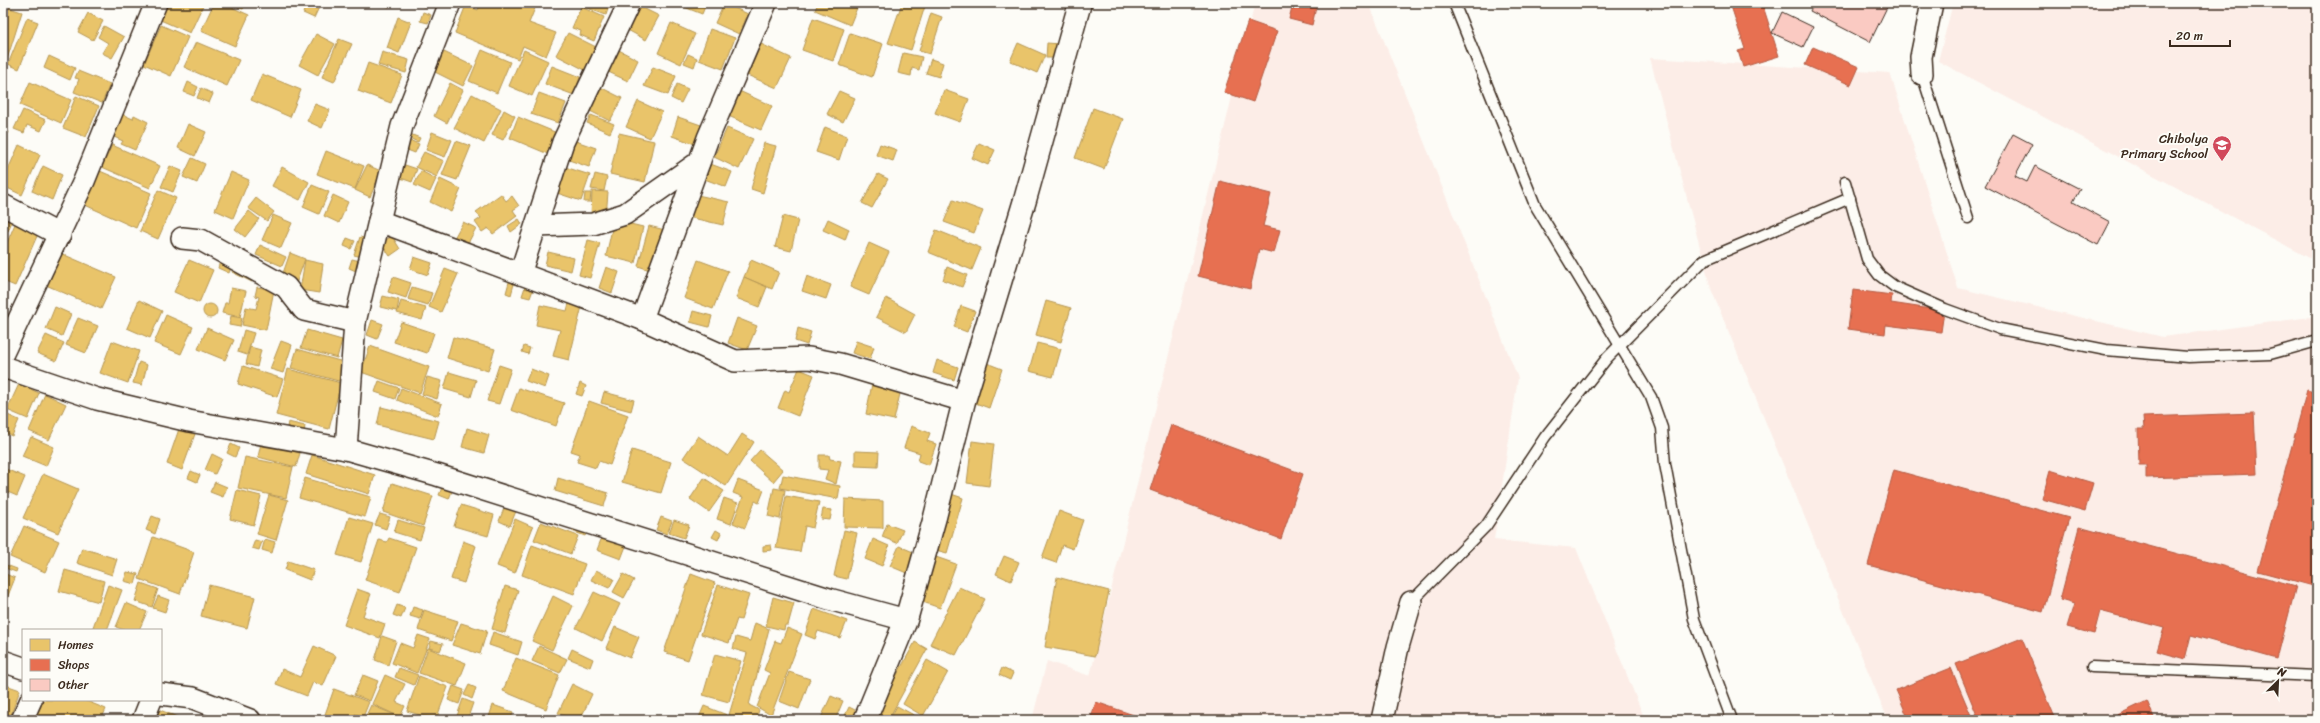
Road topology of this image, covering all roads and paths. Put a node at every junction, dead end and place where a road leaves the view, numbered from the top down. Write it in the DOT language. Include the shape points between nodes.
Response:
graph roads {
  1 [pos="156,3"];
  2 [pos="450,3"];
  3 [pos="629,3"];
  4 [pos="766,3"];
  5 [pos="1080,3"];
  6 [pos="1454,3"];
  7 [pos="1932,3"];
  8 [pos="1922,74"];
  9 [pos="700,162"];
  10 [pos="1845,182"];
  11 [pos="1850,198"];
  12 [pos="3,205"];
  13 [pos="1968,218"];
  14 [pos="379,221"];
  15 [pos="536,226"];
  16 [pos="60,235"];
  17 [pos="182,238"];
  18 [pos="520,274"];
  19 [pos="642,319"];
  20 [pos="355,322"];
  21 [pos="2317,341"];
  22 [pos="1619,345"];
  23 [pos="3,353"];
  24 [pos="3,367"];
  25 [pos="964,401"];
  26 [pos="346,449"];
  27 [pos="1410,602"];
  28 [pos="906,620"];
  29 [pos="3,661"];
  30 [pos="2092,667"];
  31 [pos="22,668"];
  32 [pos="2317,676"];
  33 [pos="162,694"];
  34 [pos="31,701"];
  35 [pos="151,701"];
  36 [pos="22,720"];
  37 [pos="143,720"];
  38 [pos="250,720"];
  39 [pos="865,720"];
  40 [pos="1382,720"];
  41 [pos="1732,720"];
  1 -- 16 [label="street"];
  2 -- 14 [label="street" via="402,126"];
  3 -- 15 [label="street" via="563,142"];
  4 -- 9 [label="street"];
  5 -- 25 [label="street" via="1025,200"];
  6 -- 22 [label="lane" via="1535,205"];
  7 -- 8 [label="street" via="1920,57"];
  8 -- 13 [label="lane"];
  9 -- 15 [label="street" via="625,214 593,224"];
  9 -- 19 [label="street"];
  10 -- 11 [label="lane"];
  11 -- 21 [label="lane" via="1867,259 1879,274 1902,290 2000,329 2106,350 2188,357 2270,354"];
  11 -- 22 [label="lane" via="1704,260"];
  12 -- 16 [label="street"];
  14 -- 18 [label="street"];
  14 -- 20 [label="street"];
  15 -- 18 [label="street"];
  16 -- 23 [label="street"];
  17 -- 20 [label="street" via="201,240 286,287 304,310"];
  18 -- 19 [label="street"];
  19 -- 25 [label="street" via="735,360 810,358 840,364"];
  20 -- 26 [label="street"];
  22 -- 27 [label="lane" via="1545,437 1486,526"];
  22 -- 41 [label="lane" via="1651,397 1662,428 1665,464 1694,619"];
  24 -- 26 [label="street" via="97,399 190,421"];
  25 -- 28 [label="street" via="936,517"];
  26 -- 28 [label="street" via="437,475 829,600"];
  27 -- 40 [label="street"];
  28 -- 39 [label="street"];
  29 -- 31 [label="street"];
  30 -- 32 [label="lane"];
  33 -- 38 [label="street" via="193,698"];
  34 -- 36 [label="street"];
  35 -- 37 [label="street"];
}
